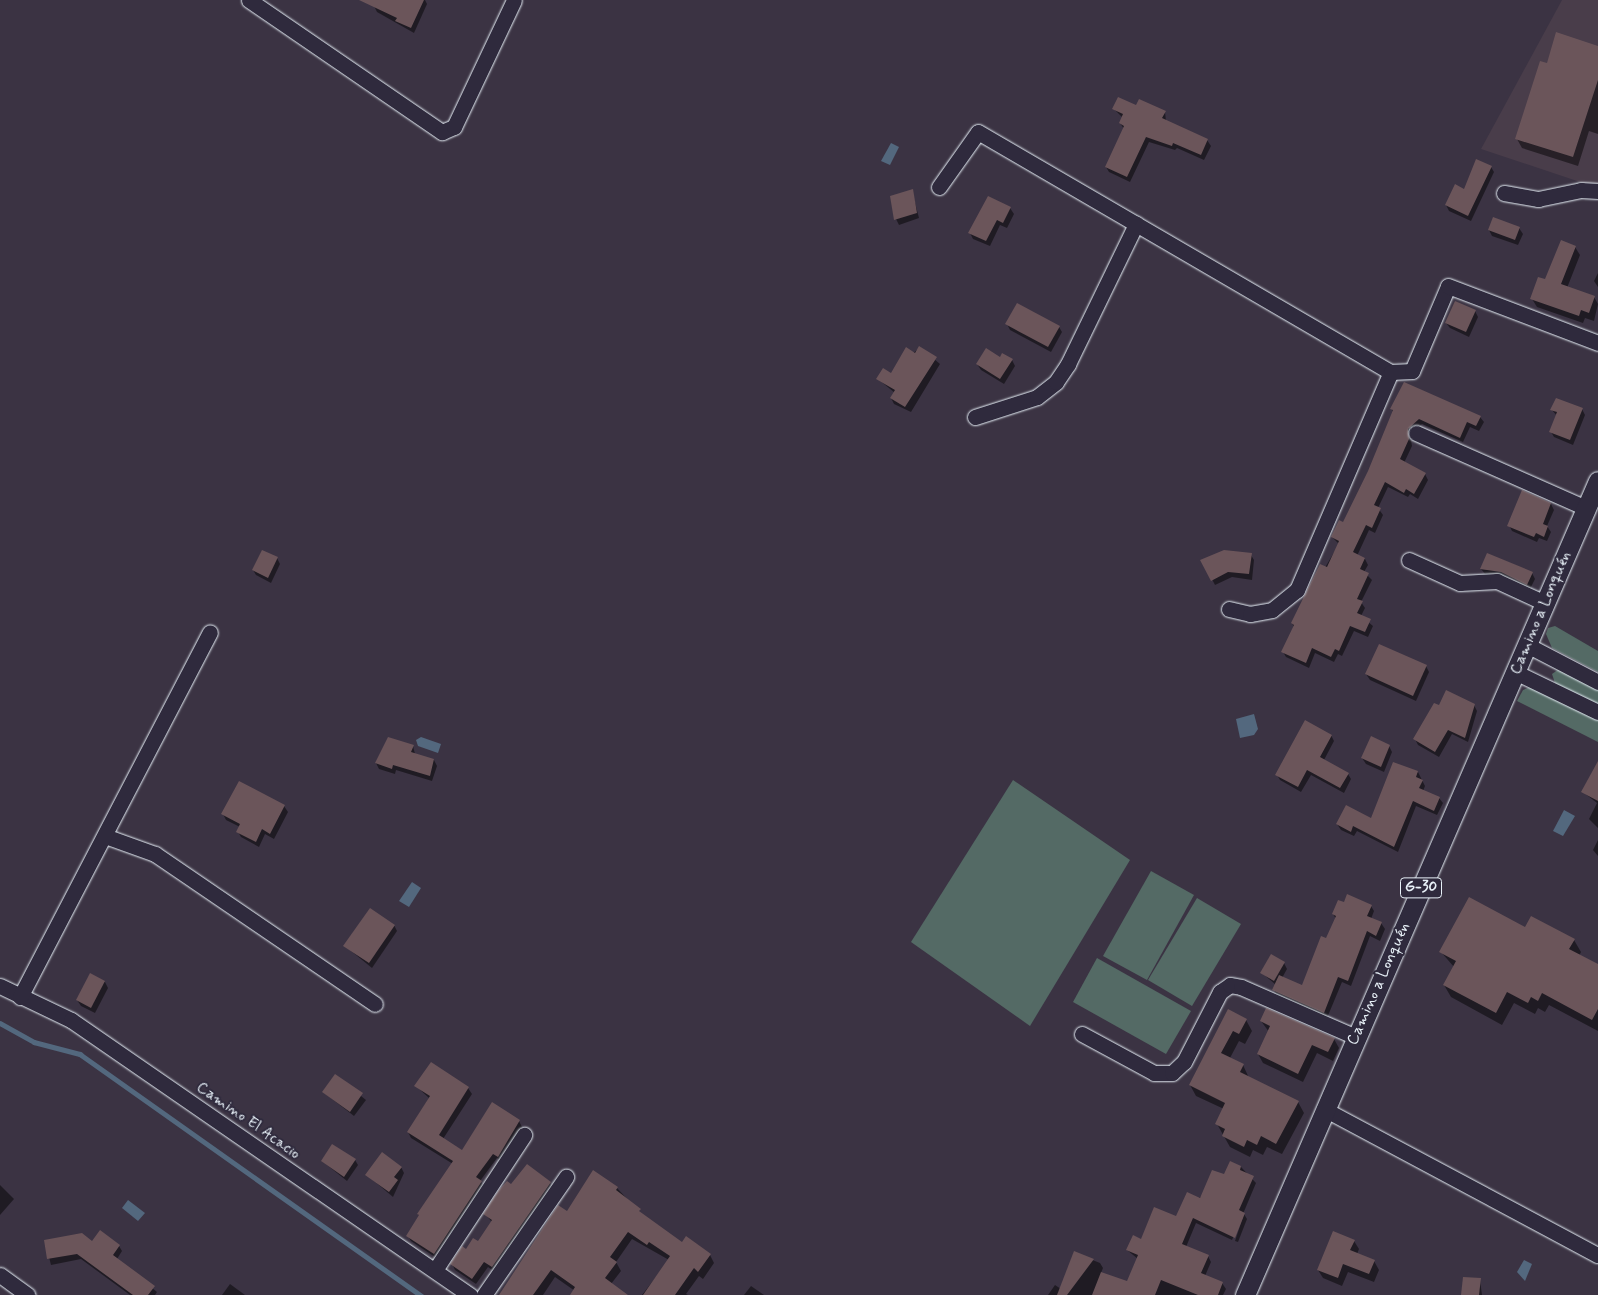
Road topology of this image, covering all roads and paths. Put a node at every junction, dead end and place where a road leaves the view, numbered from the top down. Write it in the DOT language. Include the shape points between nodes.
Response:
graph roads {
  1 [pos="249,0"];
  2 [pos="514,0"];
  3 [pos="939,187"];
  4 [pos="1598,191"];
  5 [pos="1504,193"];
  6 [pos="1136,224"];
  7 [pos="1598,344"];
  8 [pos="1391,372"];
  9 [pos="975,417"];
  10 [pos="1416,433"];
  11 [pos="1598,480"];
  12 [pos="1586,508"];
  13 [pos="1409,560"];
  14 [pos="1545,603"];
  15 [pos="1229,609"];
  16 [pos="210,632"];
  17 [pos="1527,645"];
  18 [pos="1515,672"];
  19 [pos="1598,682"];
  20 [pos="1598,712"];
  21 [pos="105,836"];
  22 [pos="0,986"];
  23 [pos="20,996"];
  24 [pos="374,1004"];
  25 [pos="1082,1034"];
  26 [pos="1356,1037"];
  27 [pos="1324,1109"];
  28 [pos="524,1136"];
  29 [pos="566,1176"];
  30 [pos="1598,1255"];
  31 [pos="435,1270"];
  32 [pos="0,1274"];
  33 [pos="28,1295"];
  34 [pos="470,1295"];
  35 [pos="484,1295"];
  36 [pos="1245,1295"];
  1 -- 2 [label="street" via="434,130 446,132 454,127"];
  3 -- 6 [label="street" via="978,132"];
  4 -- 5 [label="street" via="1581,190 1538,199"];
  6 -- 8 [label="street"];
  6 -- 9 [label="street" via="1068,364 1056,382 1037,397"];
  7 -- 8 [label="street" via="1448,286 1412,371"];
  8 -- 15 [label="street" via="1297,590 1281,605 1266,611 1250,614"];
  10 -- 12 [label="street"];
  11 -- 12 [label="main road, Camino a Lonquén / G-30"];
  12 -- 14 [label="main road, Camino a Lonquén / G-30"];
  13 -- 14 [label="street" via="1460,583 1497,581"];
  14 -- 17 [label="main road, Camino a Lonquén / G-30"];
  16 -- 21 [label="street"];
  17 -- 18 [label="main road, Camino a Lonquén / G-30"];
  17 -- 19 [label="street"];
  18 -- 20 [label="street"];
  18 -- 26 [label="main road, Camino a Lonquén / G-30"];
  21 -- 23 [label="street"];
  21 -- 24 [label="street" via="155,854"];
  22 -- 23 [label="street, Camino El Acacio"];
  23 -- 31 [label="street, Camino El Acacio" via="71,1020"];
  25 -- 26 [label="street" via="1154,1073 1172,1073 1184,1062 1220,992 1230,985 1241,986"];
  26 -- 27 [label="main road, Camino a Lonquén / G-30"];
  27 -- 30 [label="street"];
  27 -- 36 [label="main road, Camino a Lonquén / G-30"];
  28 -- 31 [label="street"];
  29 -- 35 [label="street"];
  31 -- 34 [label="street, Camino El Acacio"];
  32 -- 33 [label="street"];
}
